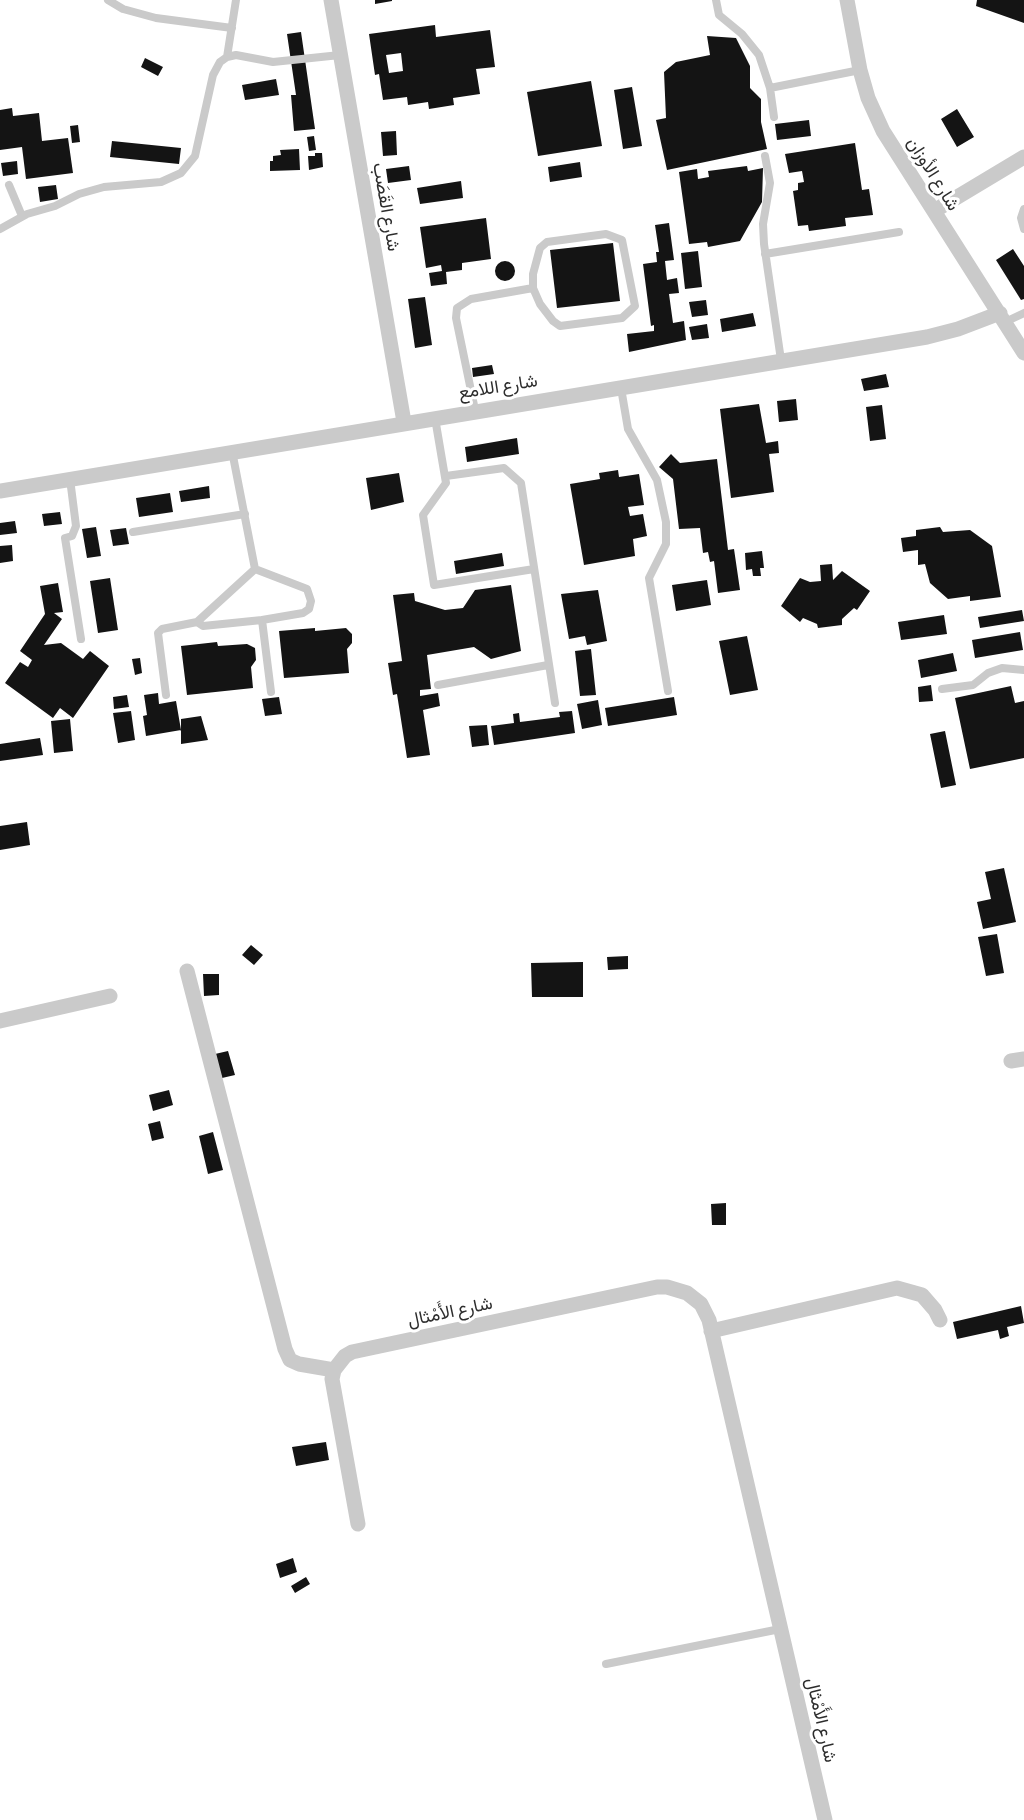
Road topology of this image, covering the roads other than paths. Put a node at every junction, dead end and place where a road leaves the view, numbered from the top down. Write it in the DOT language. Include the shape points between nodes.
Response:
graph roads {
  1 [pos="108,0"];
  2 [pos="236,0"];
  3 [pos="331,0"];
  4 [pos="716,0"];
  5 [pos="847,0"];
  6 [pos="232,28"];
  7 [pos="340,55"];
  8 [pos="227,57"];
  9 [pos="860,70"];
  10 [pos="770,88"];
  11 [pos="774,117"];
  12 [pos="765,156"];
  13 [pos="1024,157"];
  14 [pos="9,184"];
  15 [pos="1024,209"];
  16 [pos="934,211"];
  17 [pos="22,216"];
  18 [pos="0,229"];
  19 [pos="1024,229"];
  20 [pos="899,232"];
  21 [pos="765,254"];
  22 [pos="533,288"];
  23 [pos="1024,313"];
  24 [pos="1003,318"];
  25 [pos="1024,353"];
  26 [pos="781,360"];
  27 [pos="621,386"];
  28 [pos="476,410"];
  29 [pos="435,417"];
  30 [pos="404,422"];
  31 [pos="232,451"];
  32 [pos="446,476"];
  33 [pos="70,479"];
  34 [pos="0,491"];
  35 [pos="245,514"];
  36 [pos="133,532"];
  37 [pos="255,569"];
  38 [pos="534,569"];
  39 [pos="262,620"];
  40 [pos="196,622"];
  41 [pos="81,639"];
  42 [pos="548,665"];
  43 [pos="1024,670"];
  44 [pos="438,685"];
  45 [pos="942,689"];
  46 [pos="668,691"];
  47 [pos="272,692"];
  48 [pos="166,694"];
  49 [pos="555,703"];
  50 [pos="187,971"];
  51 [pos="110,996"];
  52 [pos="0,1021"];
  53 [pos="940,1320"];
  54 [pos="711,1331"];
  55 [pos="334,1370"];
  56 [pos="358,1524"];
  57 [pos="780,1629"];
  58 [pos="606,1664"];
  59 [pos="825,1820"];
  1 -- 6 [label="lane" via="123,9 156,18"];
  2 -- 6 [label="lane"];
  3 -- 7 [label="street, شارع القَصَب"];
  4 -- 10 [label="lane" via="719,15 759,55"];
  5 -- 9 [label="street, شارع الأوزان"];
  6 -- 8 [label="lane"];
  7 -- 8 [label="lane" via="273,62"];
  7 -- 30 [label="street, شارع القَصَب"];
  8 -- 17 [label="lane" via="213,75 195,156 181,173 162,182 104,187"];
  9 -- 10 [label="lane"];
  9 -- 16 [label="street, شارع الأوزان" via="883,131"];
  10 -- 11 [label="lane"];
  12 -- 21 [label="lane" via="770,183 763,224"];
  13 -- 16 [label="street"];
  14 -- 17 [label="lane"];
  15 -- 19 [label="lane"];
  16 -- 24 [label="street, شارع الأوزان"];
  17 -- 18 [label="lane"];
  20 -- 21 [label="lane"];
  21 -- 26 [label="lane"];
  22 -- 22 [label="lane" via="540,249 547,242 606,234 622,240 635,306 622,318 560,326 540,304"];
  22 -- 28 [label="lane" via="471,299 457,308"];
  23 -- 24 [label="lane"];
  24 -- 25 [label="street, شارع الأوزان"];
  24 -- 26 [label="street, شارع اللامع" via="927,336"];
  26 -- 27 [label="street, شارع اللامع"];
  27 -- 28 [label="street, شارع اللامع"];
  27 -- 46 [label="lane" via="628,429 657,480 666,522 666,544 649,578"];
  28 -- 29 [label="street, شارع اللامع"];
  29 -- 30 [label="street, شارع اللامع"];
  29 -- 32 [label="lane"];
  30 -- 31 [label="street, شارع اللامع"];
  31 -- 33 [label="street, شارع اللامع"];
  31 -- 35 [label="lane"];
  32 -- 38 [label="lane" via="493,467 504,468 518,478"];
  32 -- 38 [label="lane" via="446,483 423,514 434,585"];
  33 -- 34 [label="street, شارع اللامع"];
  33 -- 41 [label="lane" via="76,526 72,536 65,538"];
  35 -- 36 [label="lane"];
  35 -- 37 [label="lane"];
  37 -- 39 [label="lane" via="307,589 311,601 303,613"];
  37 -- 40 [label="lane"];
  38 -- 42 [label="lane"];
  39 -- 40 [label="lane" via="203,626"];
  39 -- 47 [label="lane"];
  40 -- 48 [label="lane" via="158,633"];
  42 -- 44 [label="lane"];
  42 -- 49 [label="lane"];
  43 -- 45 [label="lane" via="1002,668 973,685"];
  50 -- 55 [label="street" via="285,1348 290,1360"];
  51 -- 52 [label="street"];
  53 -- 54 [label="street" via="922,1295 897,1288"];
  54 -- 55 [label="street, شارع الأَمْثال" via="706,1312 694,1298 677,1288 657,1287 352,1352"];
  54 -- 57 [label="street, شارع الأَمْثال"];
  55 -- 56 [label="street" via="333,1389"];
  57 -- 58 [label="lane"];
  57 -- 59 [label="street, شارع الأَمْثال"];
}
